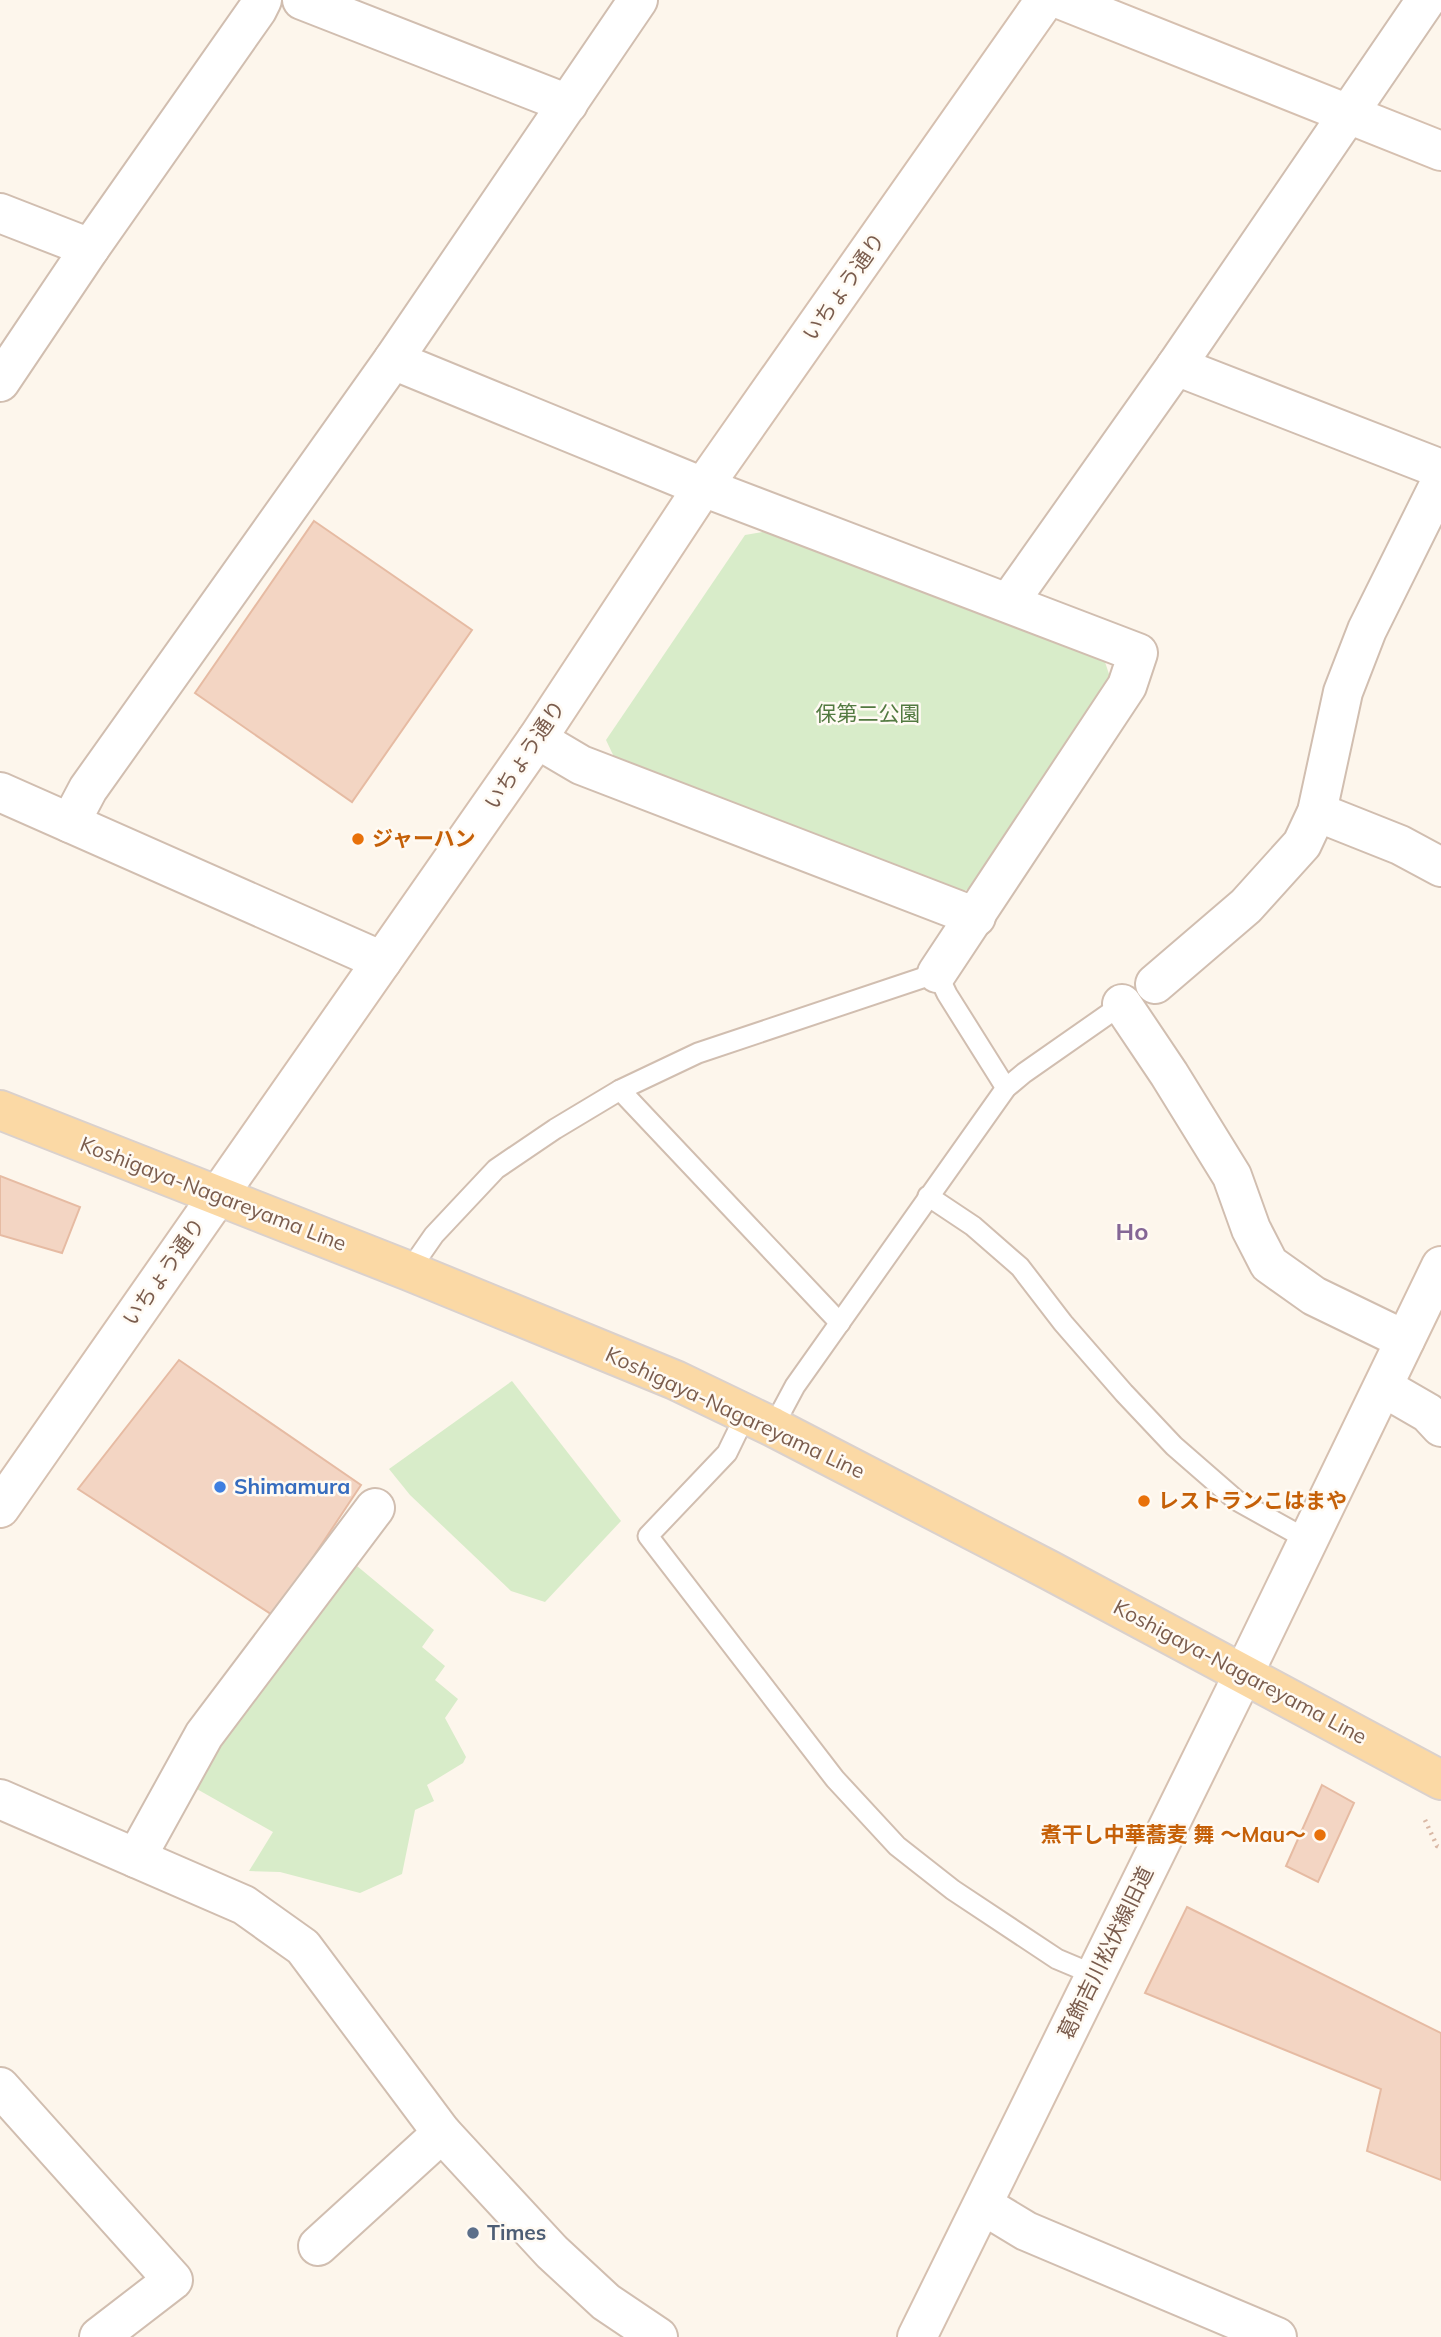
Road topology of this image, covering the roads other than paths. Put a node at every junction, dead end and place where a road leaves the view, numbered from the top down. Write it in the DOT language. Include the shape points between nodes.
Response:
graph roads {
  1 [pos="262,0"];
  2 [pos="302,0"];
  3 [pos="638,0"];
  4 [pos="1045,0"];
  5 [pos="1062,0"];
  6 [pos="1426,0"];
  7 [pos="568,104"];
  8 [pos="1347,114"];
  9 [pos="1441,151"];
  10 [pos="0,213"];
  11 [pos="90,248"];
  12 [pos="393,360"];
  13 [pos="1176,366"];
  14 [pos="0,383"];
  15 [pos="1441,469"];
  16 [pos="1441,481"];
  17 [pos="703,487"];
  18 [pos="1009,602"];
  19 [pos="537,739"];
  20 [pos="0,792"];
  21 [pos="1317,812"];
  22 [pos="70,823"];
  23 [pos="1441,867"];
  24 [pos="976,917"];
  25 [pos="382,961"];
  26 [pos="937,973"];
  27 [pos="1155,984"];
  28 [pos="1122,1004"];
  29 [pos="1006,1088"];
  30 [pos="620,1090"];
  31 [pos="0,1110"];
  32 [pos="218,1195"];
  33 [pos="928,1196"];
  34 [pos="1441,1266"];
  35 [pos="409,1271"];
  36 [pos="840,1323"];
  37 [pos="1405,1340"];
  38 [pos="1383,1387"];
  39 [pos="760,1421"];
  40 [pos="1441,1427"];
  41 [pos="0,1508"];
  42 [pos="375,1508"];
  43 [pos="1308,1540"];
  44 [pos="1244,1673"];
  45 [pos="1441,1780"];
  46 [pos="0,1799"];
  47 [pos="136,1858"];
  48 [pos="1096,1975"];
  49 [pos="0,2087"];
  50 [pos="442,2133"];
  51 [pos="983,2206"];
  52 [pos="318,2246"];
  53 [pos="99,2337"];
  54 [pos="658,2337"];
  55 [pos="917,2337"];
  56 [pos="1277,2337"];
  1 -- 11 [label="street"];
  2 -- 7 [label="street"];
  3 -- 7 [label="street"];
  4 -- 17 [label="street, いちょう通り"];
  5 -- 8 [label="street"];
  6 -- 8 [label="street"];
  7 -- 12 [label="street"];
  8 -- 9 [label="street"];
  8 -- 13 [label="street"];
  10 -- 11 [label="street"];
  11 -- 14 [label="street"];
  12 -- 17 [label="street"];
  12 -- 22 [label="street" via="88,789"];
  13 -- 15 [label="street"];
  13 -- 18 [label="street"];
  16 -- 21 [label="street" via="1367,630 1343,692"];
  17 -- 18 [label="street"];
  17 -- 19 [label="street, いちょう通り"];
  18 -- 24 [label="street" via="1138,653 1127,687"];
  19 -- 24 [label="street" via="581,765"];
  19 -- 25 [label="street, いちょう通り"];
  20 -- 22 [label="street"];
  21 -- 23 [label="street"];
  21 -- 27 [label="street" via="1302,844 1246,906"];
  22 -- 25 [label="street"];
  24 -- 26 [label="street"];
  25 -- 32 [label="street, いちょう通り"];
  26 -- 29 [label="lane"];
  26 -- 30 [label="lane" via="698,1053"];
  27 -- 28 [label="lane"];
  28 -- 29 [label="lane"];
  28 -- 37 [label="street" via="1232,1176 1269,1264 1314,1297"];
  29 -- 33 [label="lane"];
  30 -- 35 [label="lane" via="496,1169 434,1235"];
  30 -- 36 [label="lane"];
  31 -- 32 [label="main road, Koshigaya-Nagareyama Line"];
  32 -- 35 [label="main road, Koshigaya-Nagareyama Line"];
  32 -- 41 [label="street, いちょう通り"];
  33 -- 36 [label="lane"];
  33 -- 43 [label="lane" via="973,1226 1020,1267 1063,1323 1174,1446 1236,1500"];
  34 -- 37 [label="street, 葛飾吉川松伏線旧道"];
  35 -- 39 [label="main road, Koshigaya-Nagareyama Line" via="662,1375"];
  36 -- 39 [label="lane" via="795,1386"];
  37 -- 38 [label="street, 葛飾吉川松伏線旧道"];
  38 -- 40 [label="street" via="1428,1413"];
  38 -- 43 [label="street, 葛飾吉川松伏線旧道"];
  39 -- 44 [label="main road, Koshigaya-Nagareyama Line"];
  39 -- 48 [label="lane" via="648,1536 835,1779 897,1846 1056,1959"];
  42 -- 47 [label="street" via="204,1735"];
  43 -- 44 [label="street, 葛飾吉川松伏線旧道"];
  44 -- 45 [label="main road, Koshigaya-Nagareyama Line"];
  44 -- 48 [label="street, 葛飾吉川松伏線旧道"];
  46 -- 47 [label="street"];
  47 -- 50 [label="street" via="244,1905 303,1947"];
  48 -- 51 [label="street, 葛飾吉川松伏線旧道"];
  49 -- 53 [label="street" via="173,2280"];
  50 -- 52 [label="street"];
  50 -- 54 [label="street" via="552,2252 606,2302"];
  51 -- 55 [label="street, 葛飾吉川松伏線旧道"];
  51 -- 56 [label="street" via="1038,2236"];
}
